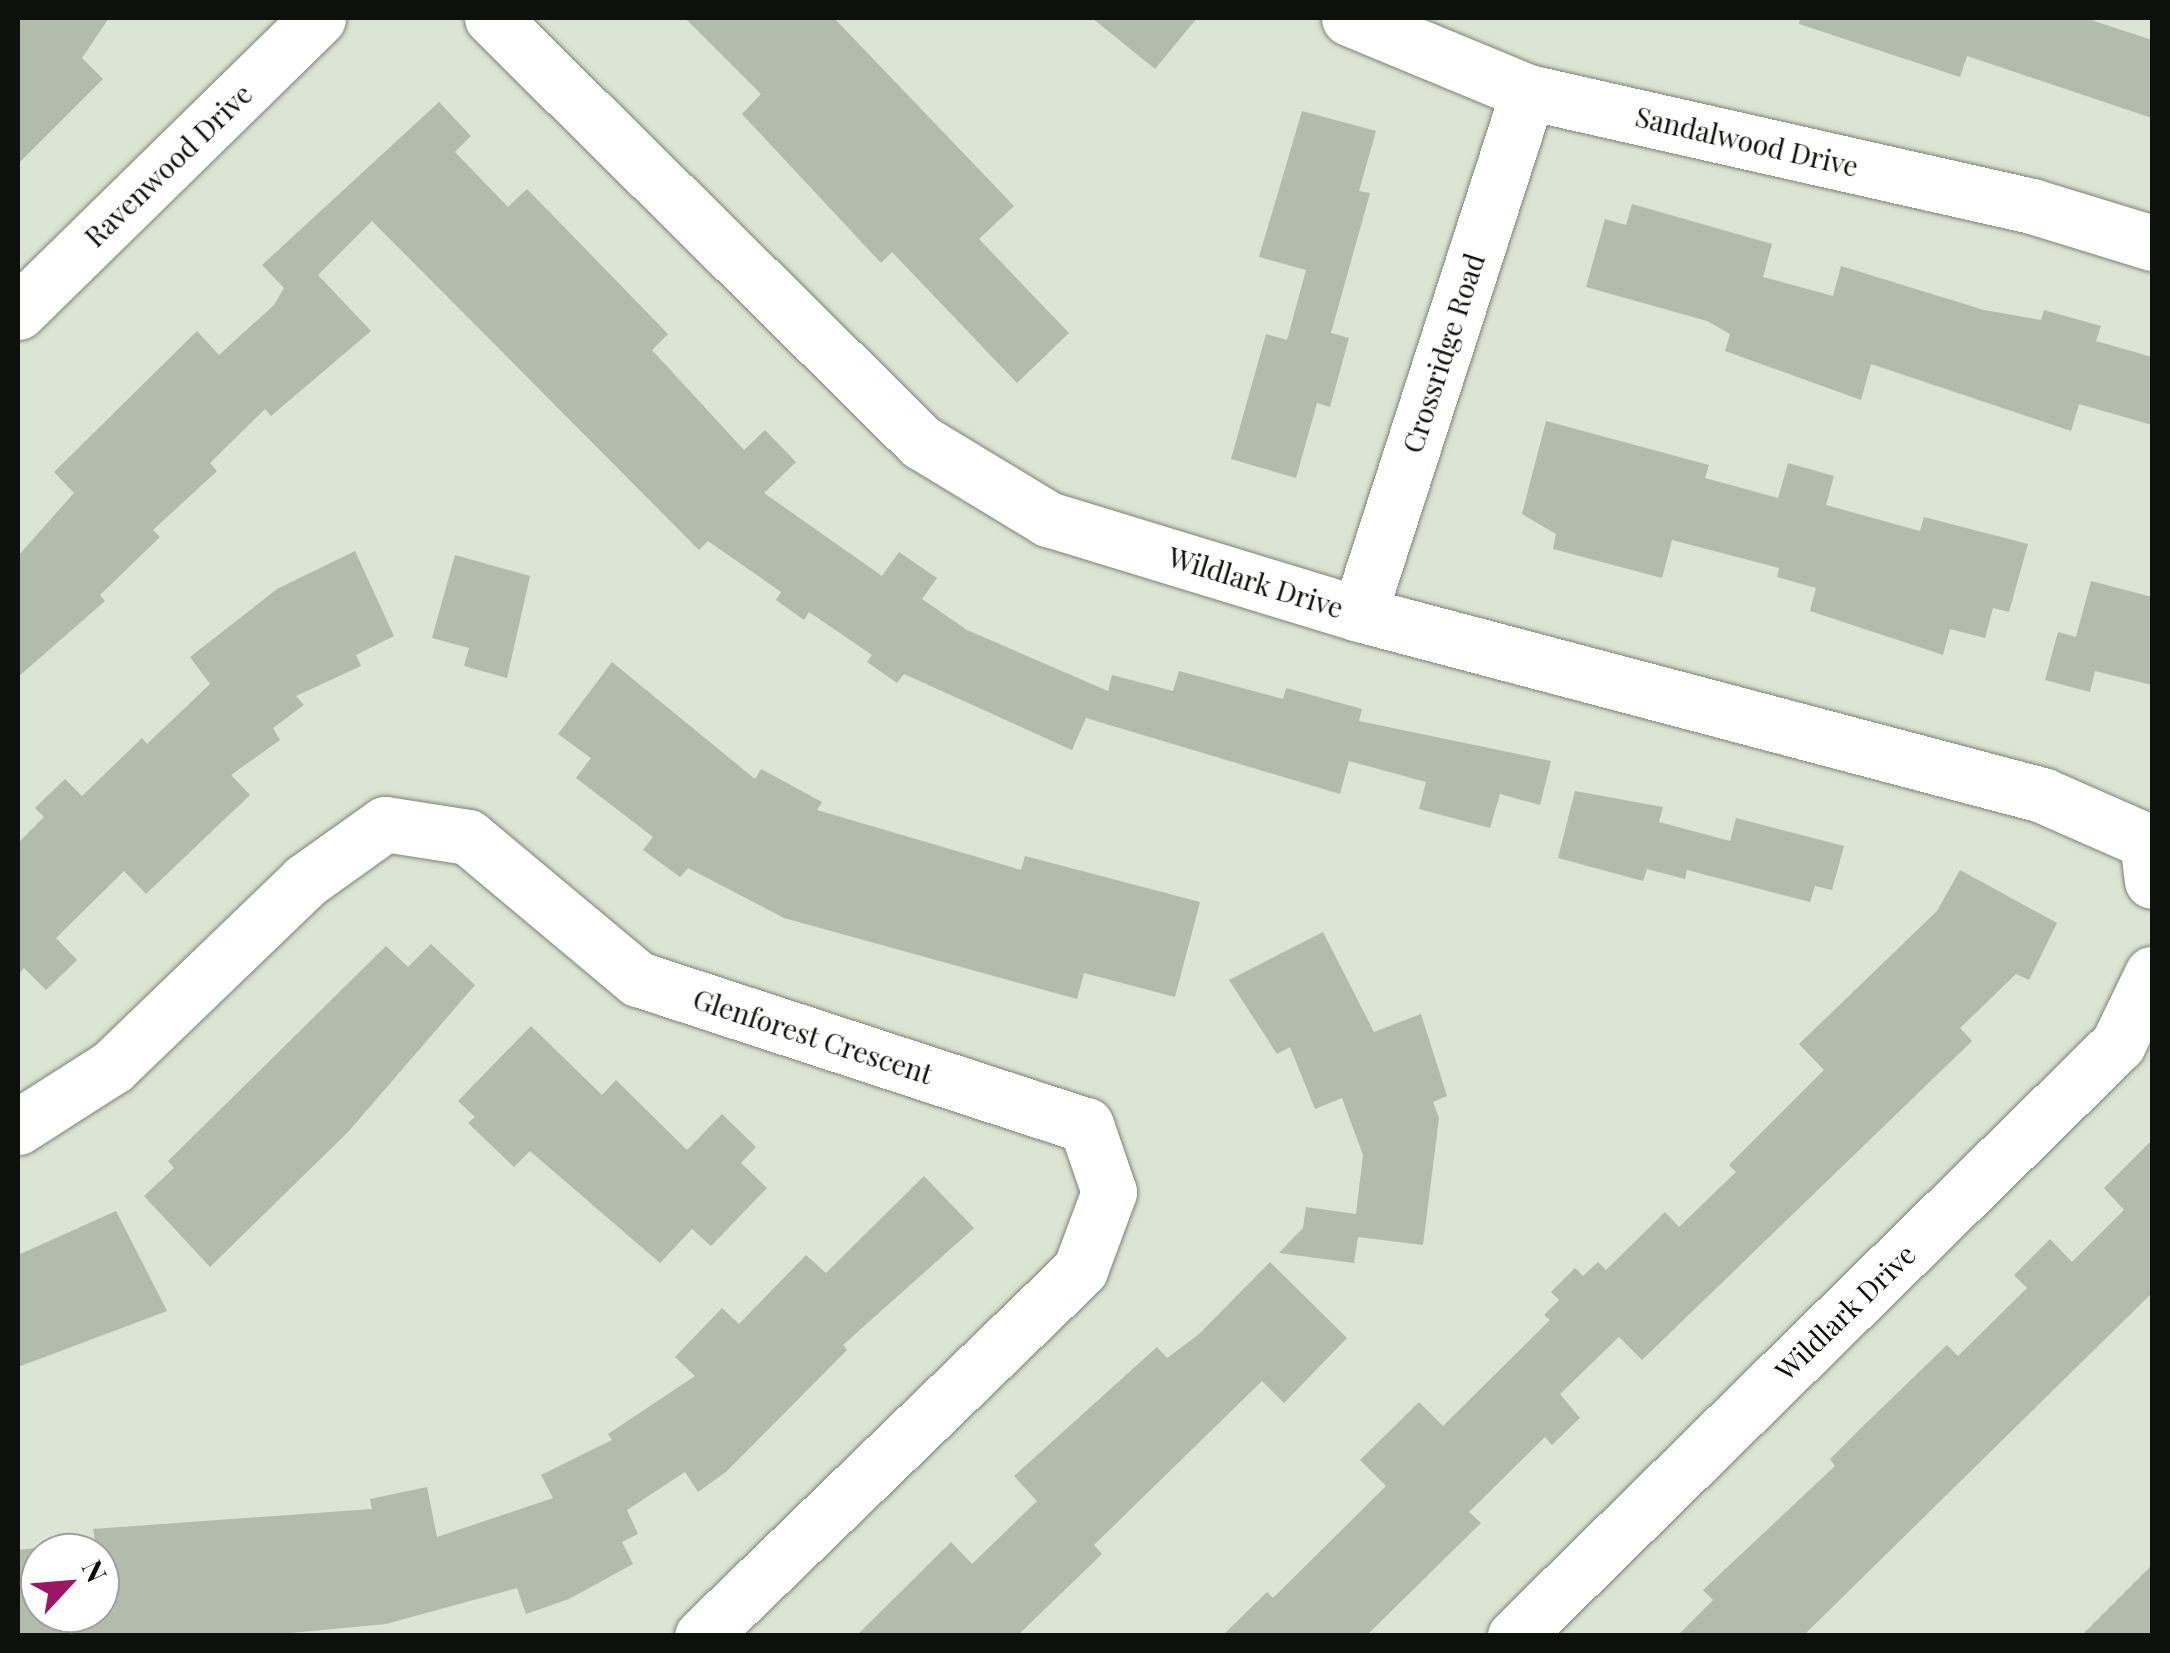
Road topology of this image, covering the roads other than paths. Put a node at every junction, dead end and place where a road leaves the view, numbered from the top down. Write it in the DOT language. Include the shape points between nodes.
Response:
graph roads {
  1 [pos="318,18"];
  2 [pos="492,18"];
  3 [pos="1349,18"];
  4 [pos="1528,92"];
  5 [pos="2152,243"];
  6 [pos="18,312"];
  7 [pos="1359,614"];
  8 [pos="2152,881"];
  9 [pos="2152,974"];
  10 [pos="18,1126"];
  11 [pos="702,1636"];
  12 [pos="1515,1636"];
  1 -- 6 [label="street, Ravenwood Drive"];
  2 -- 7 [label="street, Wildlark Drive" via="922,442 1048,520"];
  3 -- 4 [label="street, Sandalwood Drive"];
  4 -- 5 [label="street, Sandalwood Drive" via="2032,206"];
  4 -- 7 [label="street, Crossridge Road"];
  7 -- 8 [label="street, Wildlark Drive" via="2042,795 2147,841"];
  9 -- 12 [label="street, Wildlark Drive" via="2118,1044"];
  10 -- 11 [label="street, Glenforest Crescent" via="112,1066 305,881 385,824 468,836 638,979 1086,1125 1109,1192 1080,1270"];
}
